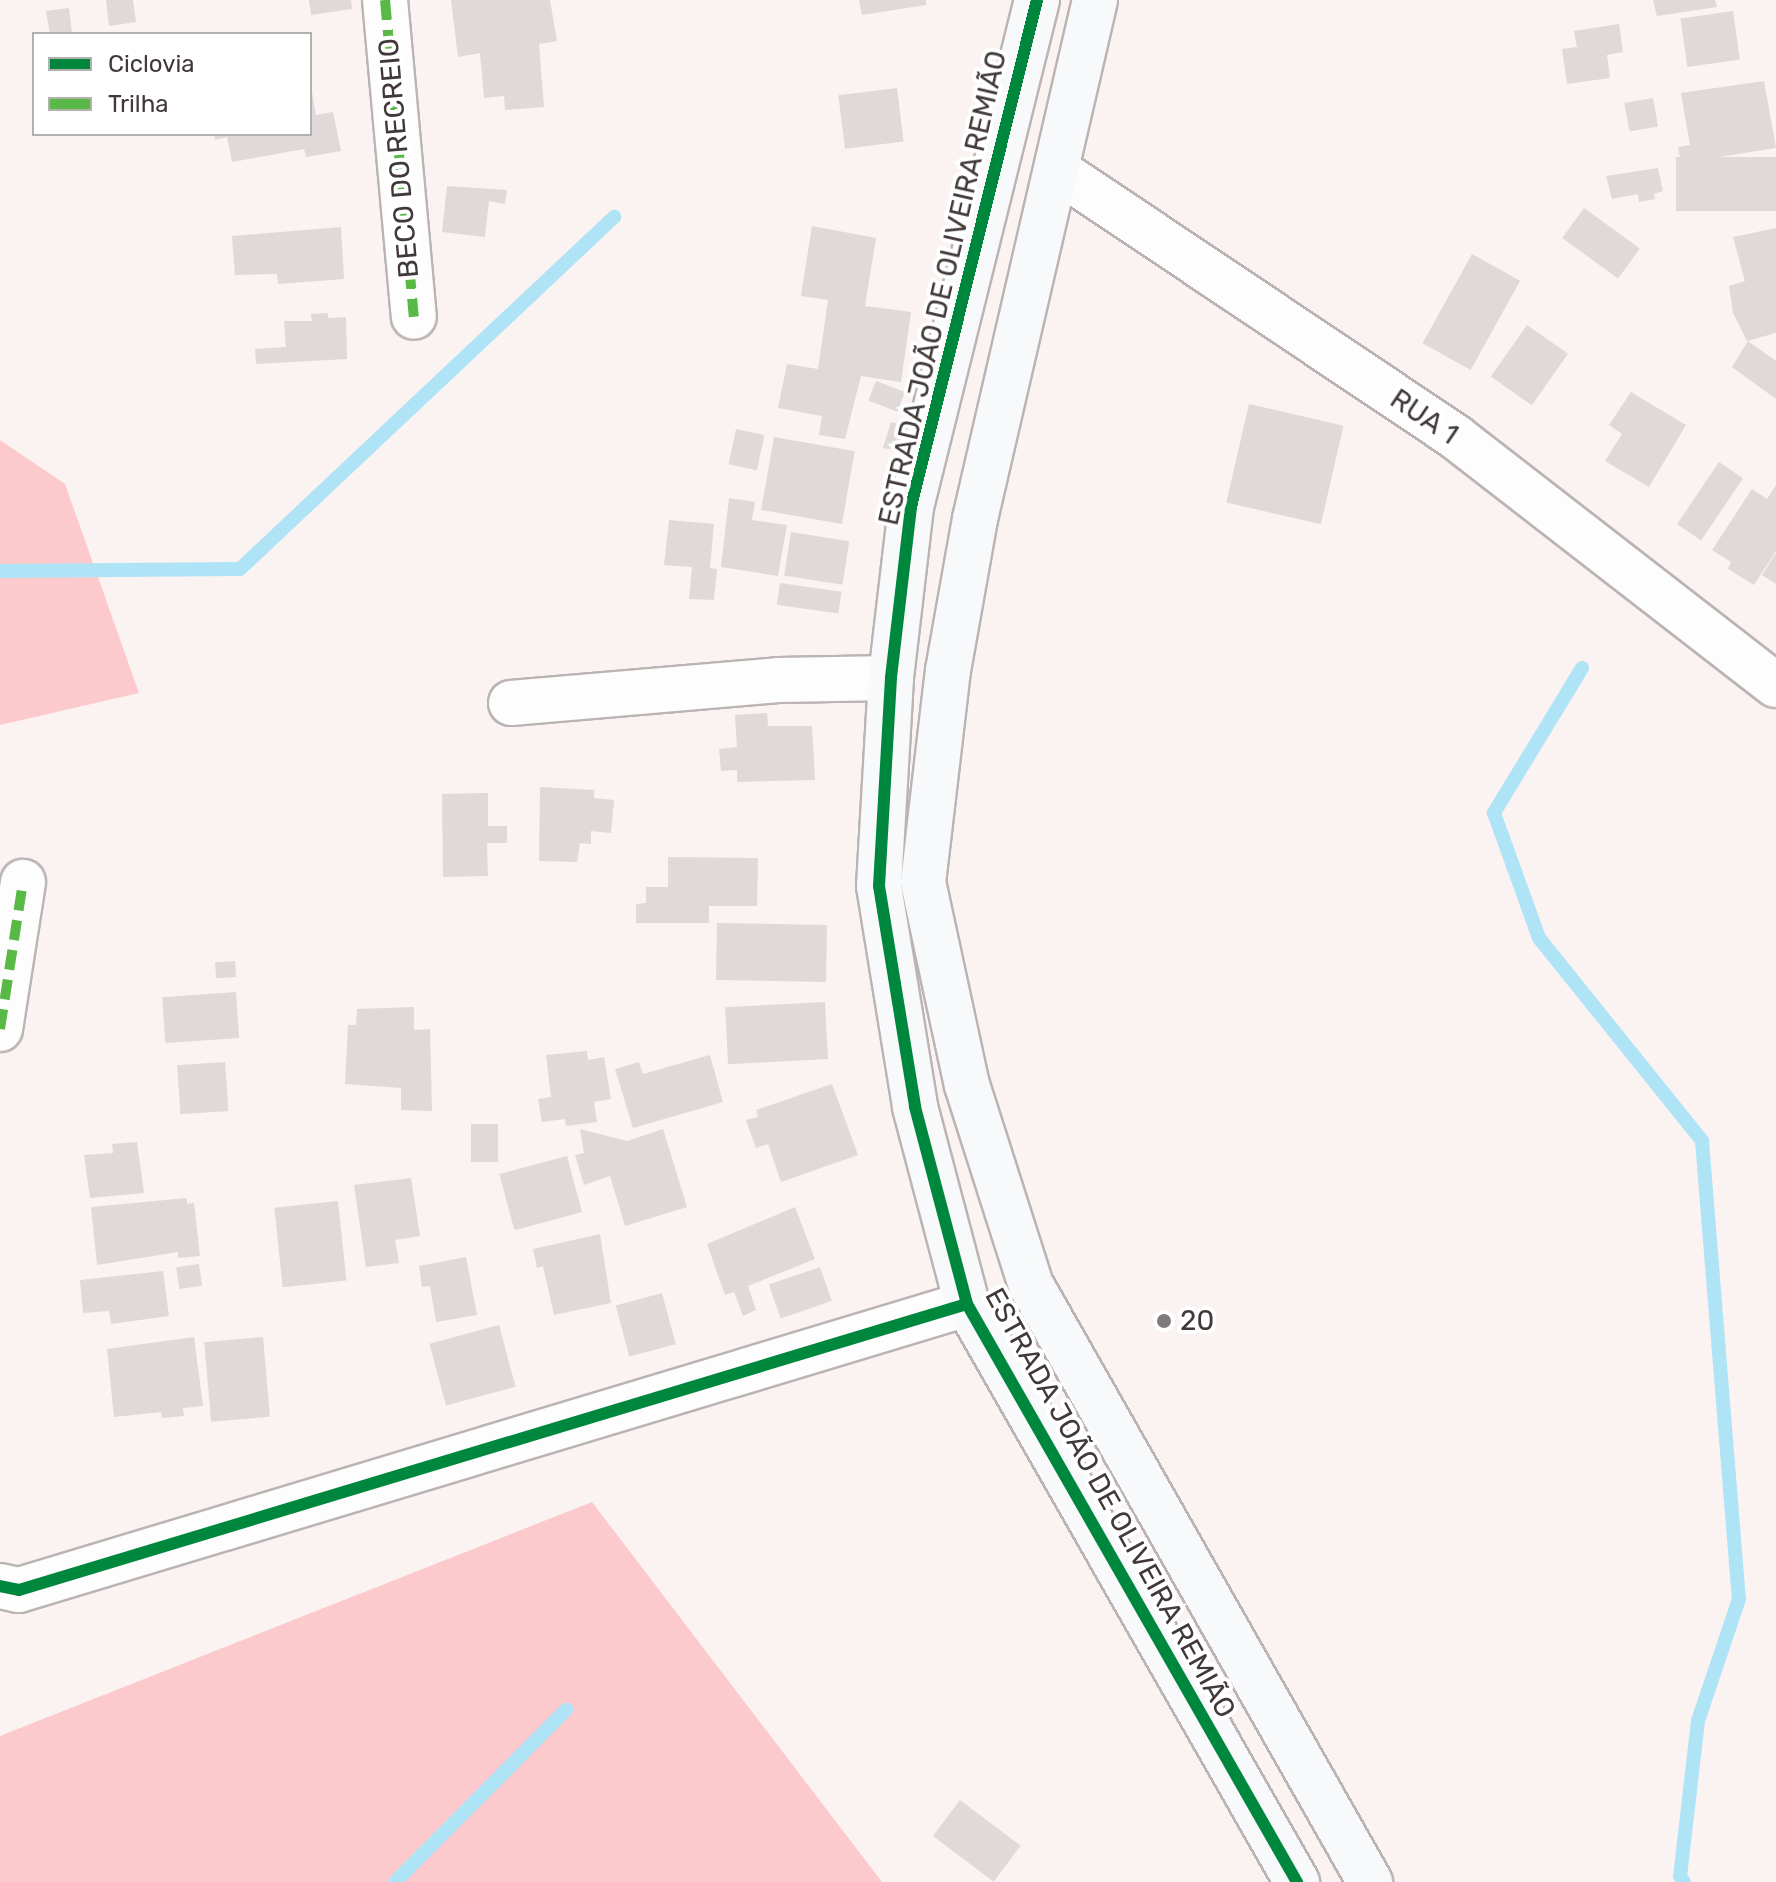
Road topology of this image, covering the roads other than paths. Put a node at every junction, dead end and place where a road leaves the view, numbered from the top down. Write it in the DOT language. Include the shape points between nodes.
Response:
graph roads {
  1 [pos="385,0"];
  2 [pos="1037,0"];
  3 [pos="1095,0"];
  4 [pos="1057,170"];
  5 [pos="414,317"];
  6 [pos="891,678"];
  7 [pos="1776,685"];
  8 [pos="511,703"];
  9 [pos="23,882"];
  10 [pos="0,1029"];
  11 [pos="967,1304"];
  12 [pos="0,1586"];
  13 [pos="1297,1882"];
  14 [pos="1370,1882"];
  1 -- 5 [label="street, BECO DO RECREIO"];
  2 -- 6 [label="main road, ESTRADA JOÃO DE OLIVEIRA REMIÃO" via="911,507"];
  3 -- 4 [label="main road, ESTRADA JOÃO DE OLIVEIRA REMIÃO"];
  4 -- 7 [label="street, RUA 1" via="1457,438"];
  4 -- 14 [label="main road, ESTRADA JOÃO DE OLIVEIRA REMIÃO" via="975,519 948,670 923,882 967,1085 1031,1285"];
  6 -- 8 [label="street" via="778,680"];
  6 -- 11 [label="main road, ESTRADA JOÃO DE OLIVEIRA REMIÃO" via="879,886 915,1107"];
  9 -- 10 [label="street"];
  11 -- 12 [label="street" via="19,1590"];
  11 -- 13 [label="main road, ESTRADA JOÃO DE OLIVEIRA REMIÃO"];
}
